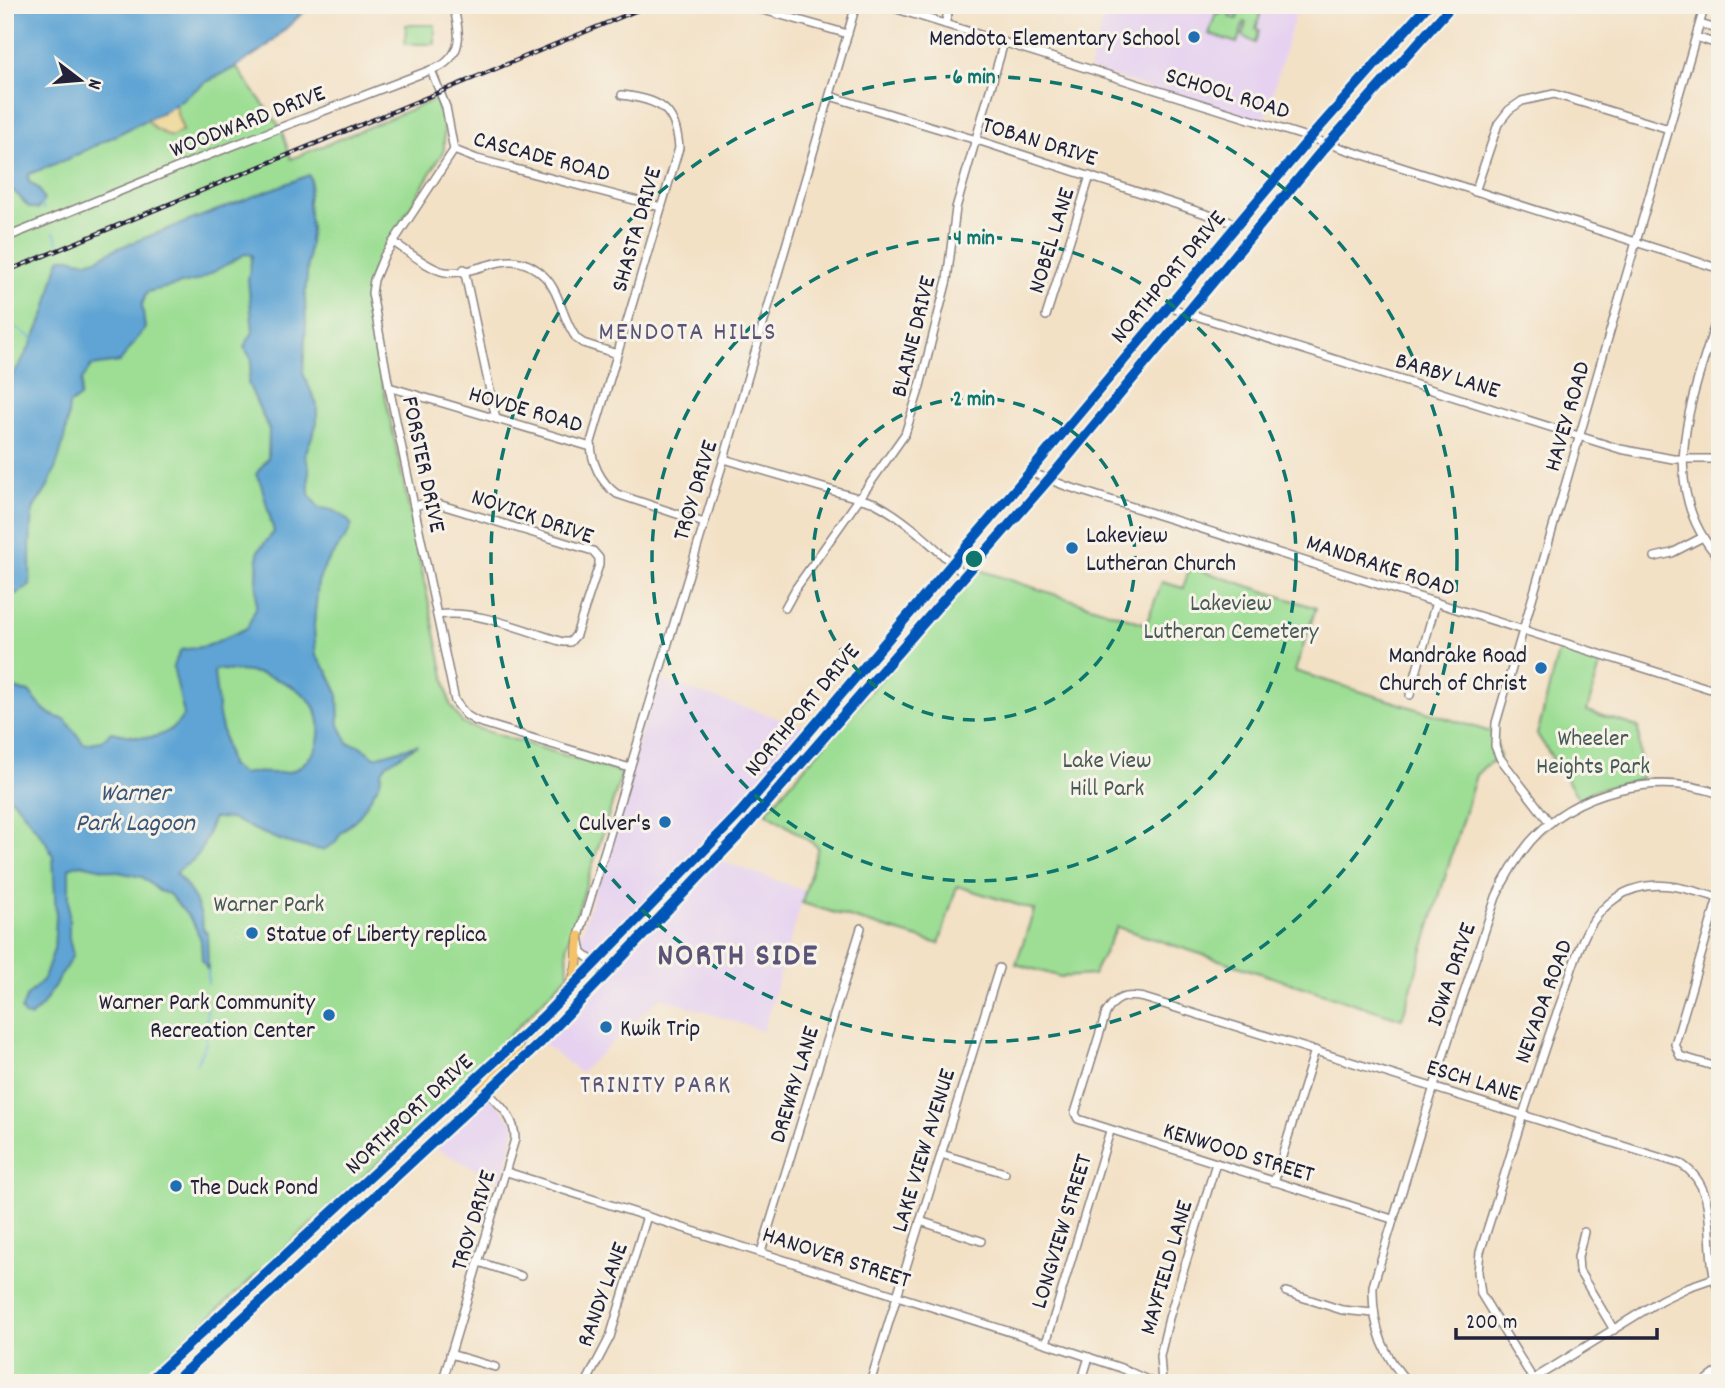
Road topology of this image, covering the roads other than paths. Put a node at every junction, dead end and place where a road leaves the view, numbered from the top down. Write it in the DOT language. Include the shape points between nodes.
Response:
graph roads {
  1 [pos="453,5"];
  2 [pos="856,5"];
  3 [pos="884,5"];
  4 [pos="950,5"];
  5 [pos="1428,5"];
  6 [pos="1452,5"];
  7 [pos="1705,5"];
  8 [pos="748,6"];
  9 [pos="945,24"];
  10 [pos="1700,24"];
  11 [pos="1720,30"];
  12 [pos="848,34"];
  13 [pos="1696,37"];
  14 [pos="1004,42"];
  15 [pos="1720,45"];
  16 [pos="431,70"];
  17 [pos="622,95"];
  18 [pos="830,96"];
  19 [pos="1669,130"];
  20 [pos="1310,138"];
  21 [pos="976,140"];
  22 [pos="1328,144"];
  23 [pos="454,150"];
  24 [pos="1090,176"];
  25 [pos="1475,192"];
  26 [pos="661,207"];
  27 [pos="1237,224"];
  28 [pos="5,238"];
  29 [pos="393,242"];
  30 [pos="1635,243"];
  31 [pos="1720,269"];
  32 [pos="464,270"];
  33 [pos="1168,307"];
  34 [pos="1720,308"];
  35 [pos="1186,313"];
  36 [pos="1046,316"];
  37 [pos="617,354"];
  38 [pos="389,387"];
  39 [pos="496,419"];
  40 [pos="1580,436"];
  41 [pos="591,447"];
  42 [pos="1720,458"];
  43 [pos="724,459"];
  44 [pos="1682,460"];
  45 [pos="1030,472"];
  46 [pos="1048,480"];
  47 [pos="860,498"];
  48 [pos="414,506"];
  49 [pos="704,523"];
  50 [pos="1703,537"];
  51 [pos="1655,557"];
  52 [pos="1720,559"];
  53 [pos="952,564"];
  54 [pos="966,576"];
  55 [pos="1436,602"];
  56 [pos="785,608"];
  57 [pos="437,615"];
  58 [pos="1524,630"];
  59 [pos="1720,692"];
  60 [pos="1410,695"];
  61 [pos="630,768"];
  62 [pos="1720,794"];
  63 [pos="1550,823"];
  64 [pos="725,828"];
  65 [pos="1719,894"];
  66 [pos="679,898"];
  67 [pos="861,928"];
  68 [pos="579,936"];
  69 [pos="594,965"];
  70 [pos="999,968"];
  71 [pos="608,973"];
  72 [pos="1116,1000"];
  73 [pos="544,1016"];
  74 [pos="1315,1050"];
  75 [pos="1720,1068"];
  76 [pos="480,1086"];
  77 [pos="1433,1087"];
  78 [pos="1523,1114"];
  79 [pos="1075,1116"];
  80 [pos="1111,1130"];
  81 [pos="941,1154"];
  82 [pos="1216,1163"];
  83 [pos="507,1172"];
  84 [pos="1005,1173"];
  85 [pos="1274,1182"];
  86 [pos="648,1216"];
  87 [pos="1392,1219"];
  88 [pos="920,1221"];
  89 [pos="1584,1232"];
  90 [pos="981,1241"];
  91 [pos="761,1252"];
  92 [pos="479,1262"];
  93 [pos="521,1276"];
  94 [pos="1714,1279"];
  95 [pos="1286,1292"];
  96 [pos="1720,1294"];
  97 [pos="897,1296"];
  98 [pos="1374,1313"];
  99 [pos="1614,1330"];
  100 [pos="1046,1343"];
  101 [pos="450,1354"];
  102 [pos="1089,1357"];
  103 [pos="495,1367"];
  104 [pos="1720,1370"];
  105 [pos="1530,1381"];
  106 [pos="147,1383"];
  107 [pos="173,1383"];
  108 [pos="442,1383"];
  109 [pos="586,1383"];
  110 [pos="870,1383"];
  111 [pos="1081,1383"];
  112 [pos="1154,1383"];
  113 [pos="1162,1383"];
  114 [pos="1409,1383"];
  115 [pos="1703,1383"];
  1 -- 16 [label="street, WOODWARD DRIVE" via="459,42 450,59"];
  2 -- 12 [label="street, TROY DRIVE"];
  3 -- 9 [label="street, SCHOOL ROAD"];
  4 -- 9 [label="street"];
  5 -- 20 [label="main road, NORTHPORT DRIVE"];
  6 -- 22 [label="main road, NORTHPORT DRIVE"];
  7 -- 10 [label="street, HAVEY ROAD"];
  8 -- 12 [label="street"];
  9 -- 14 [label="street, SCHOOL ROAD"];
  10 -- 11 [label="street"];
  10 -- 13 [label="street, HAVEY ROAD"];
  12 -- 18 [label="street, TROY DRIVE"];
  13 -- 15 [label="street"];
  13 -- 19 [label="street, HAVEY ROAD"];
  14 -- 20 [label="street, SCHOOL ROAD"];
  14 -- 21 [label="street, BLAINE DRIVE"];
  16 -- 23 [label="street" via="446,107"];
  16 -- 28 [label="street, WOODWARD DRIVE"];
  17 -- 26 [label="street, SHASTA DRIVE" via="647,98 675,122 678,148"];
  18 -- 21 [label="street, TOBAN DRIVE"];
  18 -- 43 [label="street, TROY DRIVE"];
  19 -- 25 [label="street" via="1566,96 1521,100 1498,124"];
  19 -- 30 [label="street, HAVEY ROAD"];
  20 -- 22 [label="street, SCHOOL ROAD"];
  20 -- 27 [label="main road, NORTHPORT DRIVE"];
  21 -- 24 [label="street, TOBAN DRIVE"];
  21 -- 47 [label="street, BLAINE DRIVE" via="956,208 945,289 911,418 901,442"];
  22 -- 25 [label="street, SCHOOL ROAD"];
  22 -- 35 [label="main road, NORTHPORT DRIVE"];
  23 -- 26 [label="street, CASCADE ROAD"];
  23 -- 29 [label="street, FORSTER DRIVE"];
  24 -- 27 [label="street, TOBAN DRIVE"];
  24 -- 36 [label="street, NOBEL LANE"];
  25 -- 30 [label="street, SCHOOL ROAD"];
  26 -- 37 [label="street, SHASTA DRIVE"];
  27 -- 33 [label="main road, NORTHPORT DRIVE"];
  29 -- 32 [label="street" via="442,271"];
  29 -- 38 [label="street, FORSTER DRIVE" via="378,269 372,293"];
  30 -- 31 [label="street, SCHOOL ROAD"];
  30 -- 40 [label="street, HAVEY ROAD"];
  32 -- 37 [label="street" via="498,262 528,265 548,282 577,339"];
  32 -- 39 [label="street"];
  33 -- 35 [label="street, BARBY LANE"];
  33 -- 45 [label="main road, NORTHPORT DRIVE"];
  34 -- 44 [label="street" via="1684,436"];
  35 -- 40 [label="street, BARBY LANE"];
  35 -- 46 [label="main road, NORTHPORT DRIVE"];
  37 -- 41 [label="street, SHASTA DRIVE"];
  38 -- 39 [label="street, HOVDE ROAD"];
  38 -- 48 [label="street, FORSTER DRIVE"];
  39 -- 41 [label="street, HOVDE ROAD"];
  40 -- 44 [label="street, BARBY LANE"];
  40 -- 58 [label="street, HAVEY ROAD"];
  41 -- 49 [label="street, HOVDE ROAD" via="605,485 617,494"];
  42 -- 44 [label="street, BARBY LANE"];
  43 -- 47 [label="street"];
  43 -- 49 [label="street, TROY DRIVE"];
  44 -- 50 [label="street" via="1689,508"];
  45 -- 46 [label="street, MANDRAKE ROAD"];
  45 -- 53 [label="main road, NORTHPORT DRIVE"];
  46 -- 54 [label="main road, NORTHPORT DRIVE"];
  46 -- 55 [label="street, MANDRAKE ROAD"];
  47 -- 53 [label="street" via="895,514"];
  47 -- 56 [label="street, BLAINE DRIVE"];
  48 -- 57 [label="street, FORSTER DRIVE"];
  48 -- 57 [label="street, NOVICK DRIVE" via="438,504 596,553 598,565 575,638 563,642 460,613"];
  49 -- 61 [label="street, TROY DRIVE"];
  50 -- 51 [label="street"];
  50 -- 52 [label="street"];
  53 -- 54 [label="street"];
  53 -- 64 [label="main road, NORTHPORT DRIVE"];
  54 -- 66 [label="main road, NORTHPORT DRIVE"];
  55 -- 58 [label="street, MANDRAKE ROAD"];
  55 -- 60 [label="street"];
  57 -- 61 [label="street, FORSTER DRIVE" via="455,701 466,715"];
  58 -- 59 [label="street, MANDRAKE ROAD"];
  58 -- 63 [label="street, HAVEY ROAD" via="1496,723 1495,746"];
  61 -- 68 [label="street, TROY DRIVE"];
  62 -- 63 [label="street, IOWA DRIVE" via="1675,785 1629,787 1594,798"];
  63 -- 77 [label="street, IOWA DRIVE" via="1515,861 1501,887"];
  64 -- 66 [label="main road" via="725,838 696,869"];
  64 -- 69 [label="main road, NORTHPORT DRIVE"];
  65 -- 75 [label="street" via="1675,1044 1680,1056"];
  65 -- 78 [label="street, NEVADA ROAD" via="1659,884 1630,890 1605,907 1581,945"];
  66 -- 71 [label="main road, NORTHPORT DRIVE"];
  67 -- 91 [label="street, DREWRY LANE"];
  68 -- 69 [label="street" via="580,950"];
  68 -- 73 [label="main road" via="576,974"];
  69 -- 71 [label="street"];
  69 -- 73 [label="main road, NORTHPORT DRIVE"];
  70 -- 81 [label="street, LAKE VIEW AVENUE"];
  71 -- 76 [label="main road, NORTHPORT DRIVE" via="541,1042"];
  72 -- 74 [label="street, ESCH LANE" via="1144,998"];
  72 -- 79 [label="street, LONGVIEW STREET" via="1105,1013"];
  73 -- 76 [label="main road, NORTHPORT DRIVE" via="523,1035 514,1054"];
  74 -- 77 [label="street, ESCH LANE"];
  74 -- 85 [label="street"];
  76 -- 83 [label="street, TROY DRIVE" via="515,1125"];
  76 -- 106 [label="main road, NORTHPORT DRIVE"];
  76 -- 107 [label="main road, NORTHPORT DRIVE"];
  77 -- 78 [label="street, ESCH LANE"];
  77 -- 87 [label="street, IOWA DRIVE"];
  78 -- 94 [label="street, ESCH LANE" via="1667,1158 1698,1175 1708,1187 1714,1209"];
  78 -- 105 [label="street, NEVADA ROAD" via="1480,1252 1478,1272 1481,1294"];
  79 -- 80 [label="street, KENWOOD STREET"];
  80 -- 82 [label="street, KENWOOD STREET"];
  80 -- 100 [label="street, LONGVIEW STREET"];
  81 -- 84 [label="street"];
  81 -- 88 [label="street, LAKE VIEW AVENUE"];
  82 -- 85 [label="street, KENWOOD STREET"];
  82 -- 113 [label="street, MAYFIELD LANE" via="1169,1318 1160,1356"];
  83 -- 86 [label="street, HANOVER STREET"];
  83 -- 92 [label="street, TROY DRIVE"];
  85 -- 87 [label="street, KENWOOD STREET"];
  86 -- 91 [label="street, HANOVER STREET"];
  86 -- 109 [label="street, RANDY LANE" via="610,1337"];
  87 -- 98 [label="street, IOWA DRIVE" via="1373,1286"];
  88 -- 90 [label="street"];
  88 -- 97 [label="street, LAKE VIEW AVENUE"];
  89 -- 99 [label="street" via="1577,1257 1579,1271"];
  91 -- 97 [label="street, HANOVER STREET"];
  92 -- 93 [label="street"];
  92 -- 101 [label="street, TROY DRIVE"];
  94 -- 96 [label="street, ESCH LANE"];
  94 -- 99 [label="street" via="1688,1287"];
  95 -- 98 [label="street" via="1342,1310"];
  97 -- 100 [label="street, HANOVER STREET"];
  97 -- 110 [label="street, LAKE VIEW AVENUE"];
  98 -- 114 [label="street, IOWA DRIVE" via="1380,1341"];
  99 -- 105 [label="street"];
  100 -- 102 [label="street, HANOVER STREET"];
  101 -- 103 [label="street"];
  101 -- 108 [label="street, TROY DRIVE"];
  102 -- 111 [label="street"];
  102 -- 112 [label="street, HANOVER STREET"];
  104 -- 115 [label="street"];
}
